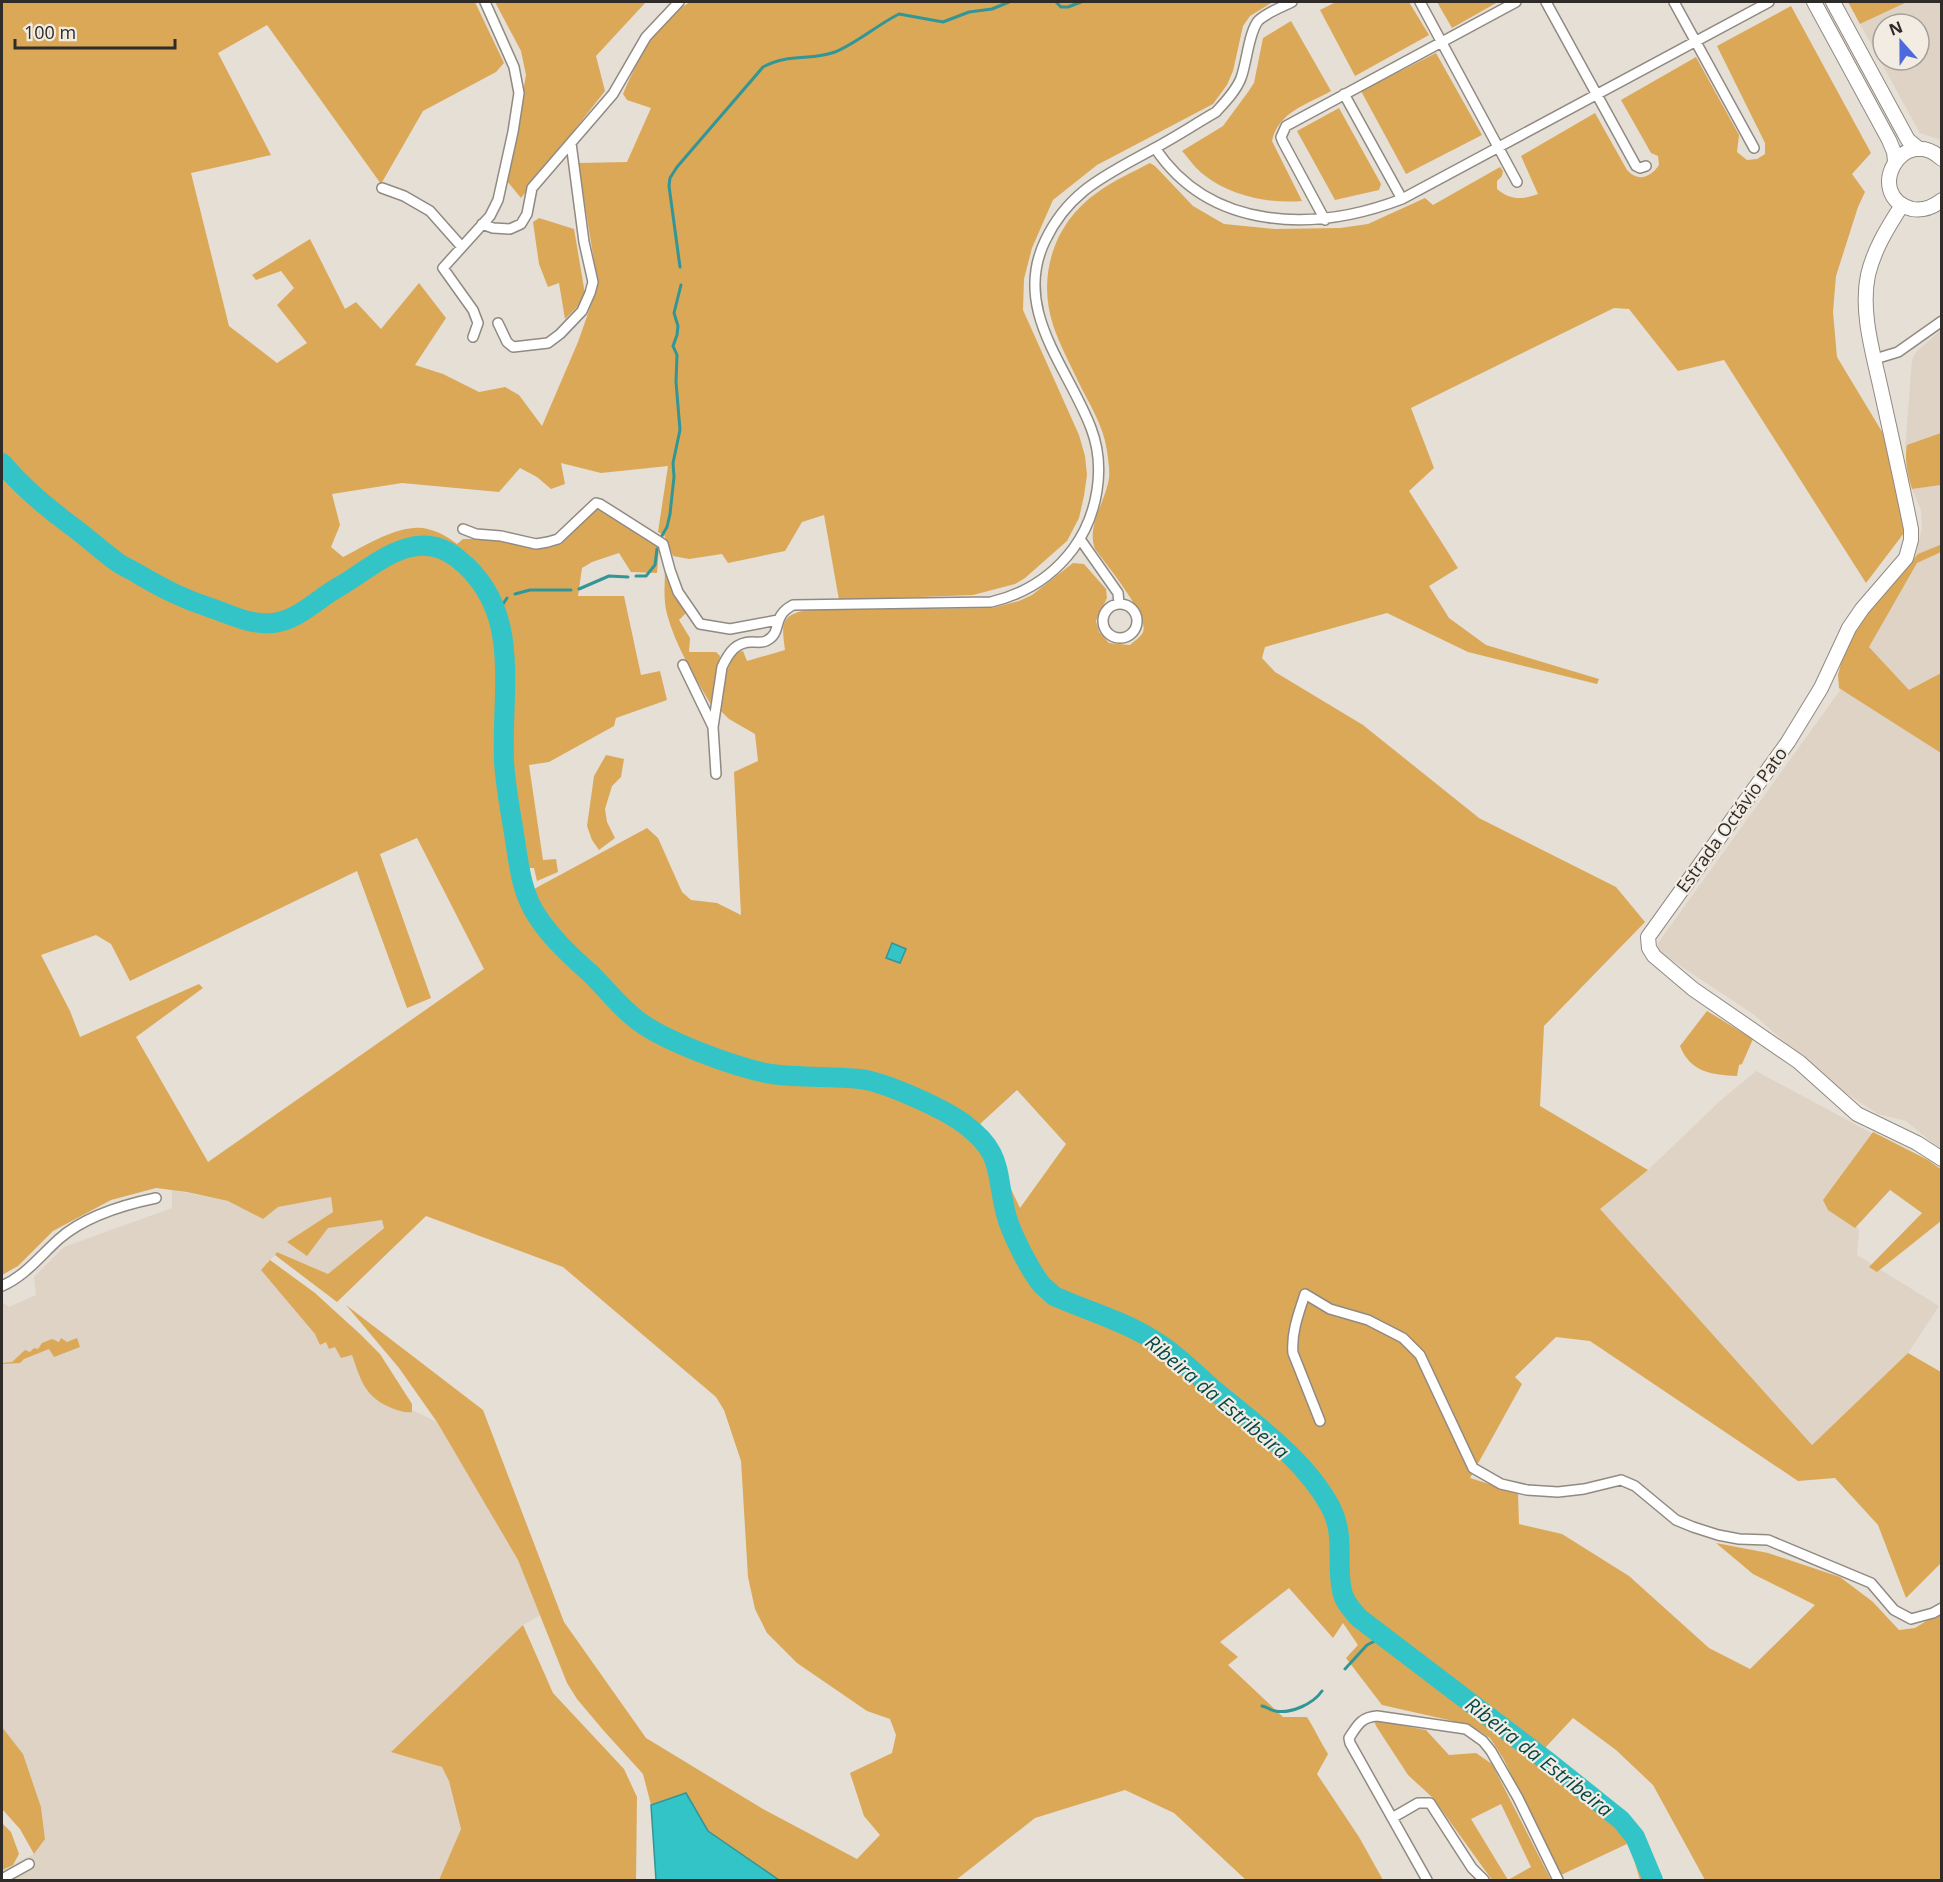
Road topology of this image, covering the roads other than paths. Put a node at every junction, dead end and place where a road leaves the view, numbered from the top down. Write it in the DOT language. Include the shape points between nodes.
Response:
graph roads {
  1 [pos="485,2"];
  2 [pos="679,2"];
  3 [pos="1292,2"];
  4 [pos="1420,2"];
  5 [pos="1516,2"];
  6 [pos="1546,2"];
  7 [pos="1674,2"];
  8 [pos="1768,2"];
  9 [pos="1814,2"];
  10 [pos="1833,2"];
  11 [pos="1441,41"];
  12 [pos="1695,42"];
  13 [pos="1344,94"];
  14 [pos="1597,95"];
  15 [pos="571,143"];
  16 [pos="1499,146"];
  17 [pos="1155,148"];
  18 [pos="1754,148"];
  19 [pos="1919,149"];
  20 [pos="1941,159"];
  21 [pos="1895,161"];
  22 [pos="1646,166"];
  23 [pos="1517,182"];
  24 [pos="382,188"];
  25 [pos="1401,199"];
  26 [pos="1941,200"];
  27 [pos="1902,205"];
  28 [pos="1325,220"];
  29 [pos="482,224"];
  30 [pos="461,246"];
  31 [pos="1941,321"];
  32 [pos="498,324"];
  33 [pos="473,338"];
  34 [pos="1875,359"];
  35 [pos="463,529"];
  36 [pos="1080,539"];
  37 [pos="1119,604"];
  38 [pos="778,620"];
  39 [pos="683,665"];
  40 [pos="713,727"];
  41 [pos="716,774"];
  42 [pos="1941,1159"];
  43 [pos="156,1198"];
  44 [pos="2,1286"];
  45 [pos="1320,1421"];
  46 [pos="1941,1608"];
  47 [pos="1392,1818"];
  48 [pos="29,1864"];
  49 [pos="2,1879"];
  50 [pos="1427,1881"];
  51 [pos="1484,1881"];
  52 [pos="1558,1881"];
  1 -- 29 [label="street" via="514,67 519,93 498,200"];
  2 -- 15 [label="street" via="646,37 613,94"];
  3 -- 17 [label="street" via="1266,15 1254,27 1240,80 1228,100 1216,112"];
  4 -- 11 [label="street"];
  5 -- 11 [label="street"];
  6 -- 14 [label="street"];
  7 -- 12 [label="street"];
  8 -- 12 [label="street"];
  9 -- 21 [label="street" via="1889,140"];
  10 -- 19 [label="street" via="1908,140"];
  11 -- 13 [label="street"];
  11 -- 16 [label="street"];
  12 -- 14 [label="street"];
  12 -- 18 [label="street"];
  13 -- 25 [label="street"];
  13 -- 28 [label="street" via="1286,126 1281,137"];
  14 -- 16 [label="street"];
  14 -- 22 [label="street" via="1636,166"];
  15 -- 29 [label="street" via="532,188 521,224 510,229"];
  15 -- 32 [label="street" via="593,282 590,293 582,311 548,343 513,347"];
  16 -- 23 [label="street"];
  16 -- 25 [label="street"];
  17 -- 28 [label="street" via="1181,179 1230,209 1273,219"];
  17 -- 36 [label="street" via="1090,184 1063,209 1044,242 1035,274 1036,308 1044,334 1095,443 1097,492"];
  19 -- 20 [label="street"];
  19 -- 21 [label="street" via="1906,152"];
  21 -- 27 [label="street" via="1889,174 1890,188"];
  24 -- 30 [label="street" via="430,212"];
  25 -- 28 [label="street"];
  26 -- 27 [label="street" via="1922,209"];
  27 -- 34 [label="street, Estrada Octávio Pato" via="1873,256 1868,278 1866,303"];
  29 -- 30 [label="street"];
  30 -- 33 [label="street" via="443,268 473,310 478,323"];
  31 -- 34 [label="street" via="1898,352"];
  34 -- 42 [label="street, Estrada Octávio Pato" via="1911,529 1909,551 1849,628 1825,681 1788,742 1648,937 1654,956 1693,989 1800,1062 1857,1114"];
  35 -- 38 [label="street" via="536,544 548,542 558,539 596,503 600,504 663,544 678,591 700,624 730,628"];
  36 -- 37 [label="street" via="1118,593"];
  36 -- 38 [label="street" via="1058,567 1038,583 996,601 793,606 783,611"];
  38 -- 40 [label="street" via="776,631 766,641 737,645 726,657"];
  39 -- 40 [label="street"];
  40 -- 41 [label="street"];
  43 -- 44 [label="street" via="112,1210 74,1228 20,1276"];
  45 -- 46 [label="street" via="1293,1353 1294,1333 1305,1294 1330,1309 1368,1320 1403,1338 1420,1355 1473,1468 1501,1484 1558,1492 1620,1480 1635,1486 1676,1520 1693,1527 1728,1537 1768,1540 1871,1583 1894,1610 1911,1619"];
  47 -- 50 [label="street"];
  47 -- 51 [label="street" via="1418,1803 1430,1803"];
  47 -- 52 [label="street" via="1350,1743 1349,1738 1362,1719 1377,1716 1466,1729 1491,1751"];
  48 -- 49 [label="street"];
}
